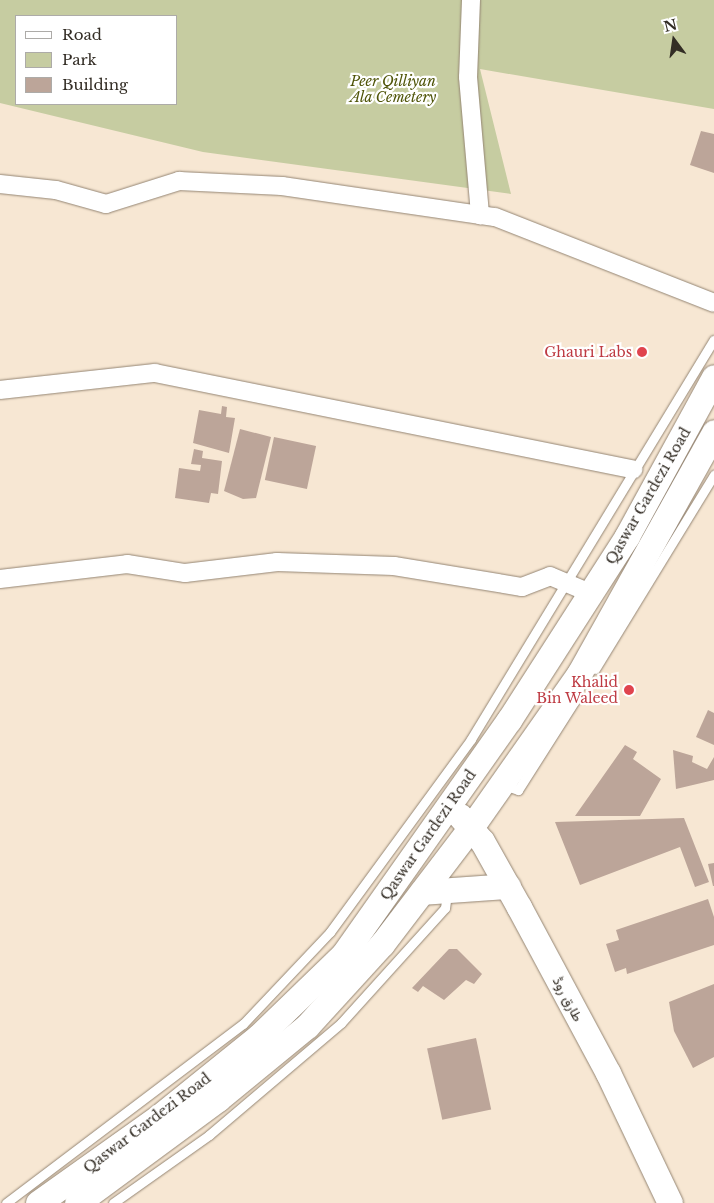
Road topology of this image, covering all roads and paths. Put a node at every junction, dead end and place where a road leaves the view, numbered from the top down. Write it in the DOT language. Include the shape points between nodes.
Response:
graph roads {
  1 [pos="471,0"];
  2 [pos="0,184"];
  3 [pos="480,215"];
  4 [pos="714,303"];
  5 [pos="714,340"];
  6 [pos="714,378"];
  7 [pos="0,390"];
  8 [pos="714,432"];
  9 [pos="633,469"];
  10 [pos="714,475"];
  11 [pos="0,580"];
  12 [pos="580,588"];
  13 [pos="502,784"];
  14 [pos="449,806"];
  15 [pos="472,826"];
  16 [pos="508,886"];
  17 [pos="447,890"];
  18 [pos="422,892"];
  19 [pos="332,949"];
  20 [pos="6,1203"];
  21 [pos="38,1203"];
  22 [pos="77,1203"];
  23 [pos="113,1203"];
  24 [pos="670,1203"];
  1 -- 3 [label="street" via="468,76"];
  2 -- 3 [label="street" via="56,190 106,204 179,181 282,186"];
  3 -- 4 [label="street" via="519,223"];
  5 -- 9 [label="lane"];
  6 -- 12 [label="main road, Qaswar Gardezi Road" via="627,536"];
  7 -- 9 [label="street" via="155,373"];
  8 -- 13 [label="main road" via="579,674"];
  9 -- 12 [label="lane"];
  10 -- 13 [label="lane" via="518,790"];
  11 -- 12 [label="street" via="127,564 185,573 278,562 394,566 522,587 550,576"];
  12 -- 14 [label="main road, Qaswar Gardezi Road"];
  12 -- 19 [label="lane" via="471,739"];
  13 -- 15 [label="main road"];
  14 -- 15 [label="main road, طارق روڈ"];
  14 -- 19 [label="main road, Qaswar Gardezi Road"];
  15 -- 16 [label="main road, طارق روڈ"];
  15 -- 18 [label="main road"];
  16 -- 17 [label="main road"];
  16 -- 24 [label="main road, طارق روڈ" via="608,1073"];
  17 -- 18 [label="main road"];
  17 -- 23 [label="lane" via="444,908 341,1023 209,1135"];
  18 -- 22 [label="main road" via="382,944 307,1026 218,1099"];
  19 -- 20 [label="lane" via="243,1024"];
  19 -- 21 [label="main road, Qaswar Gardezi Road" via="259,1036 160,1116"];
}
